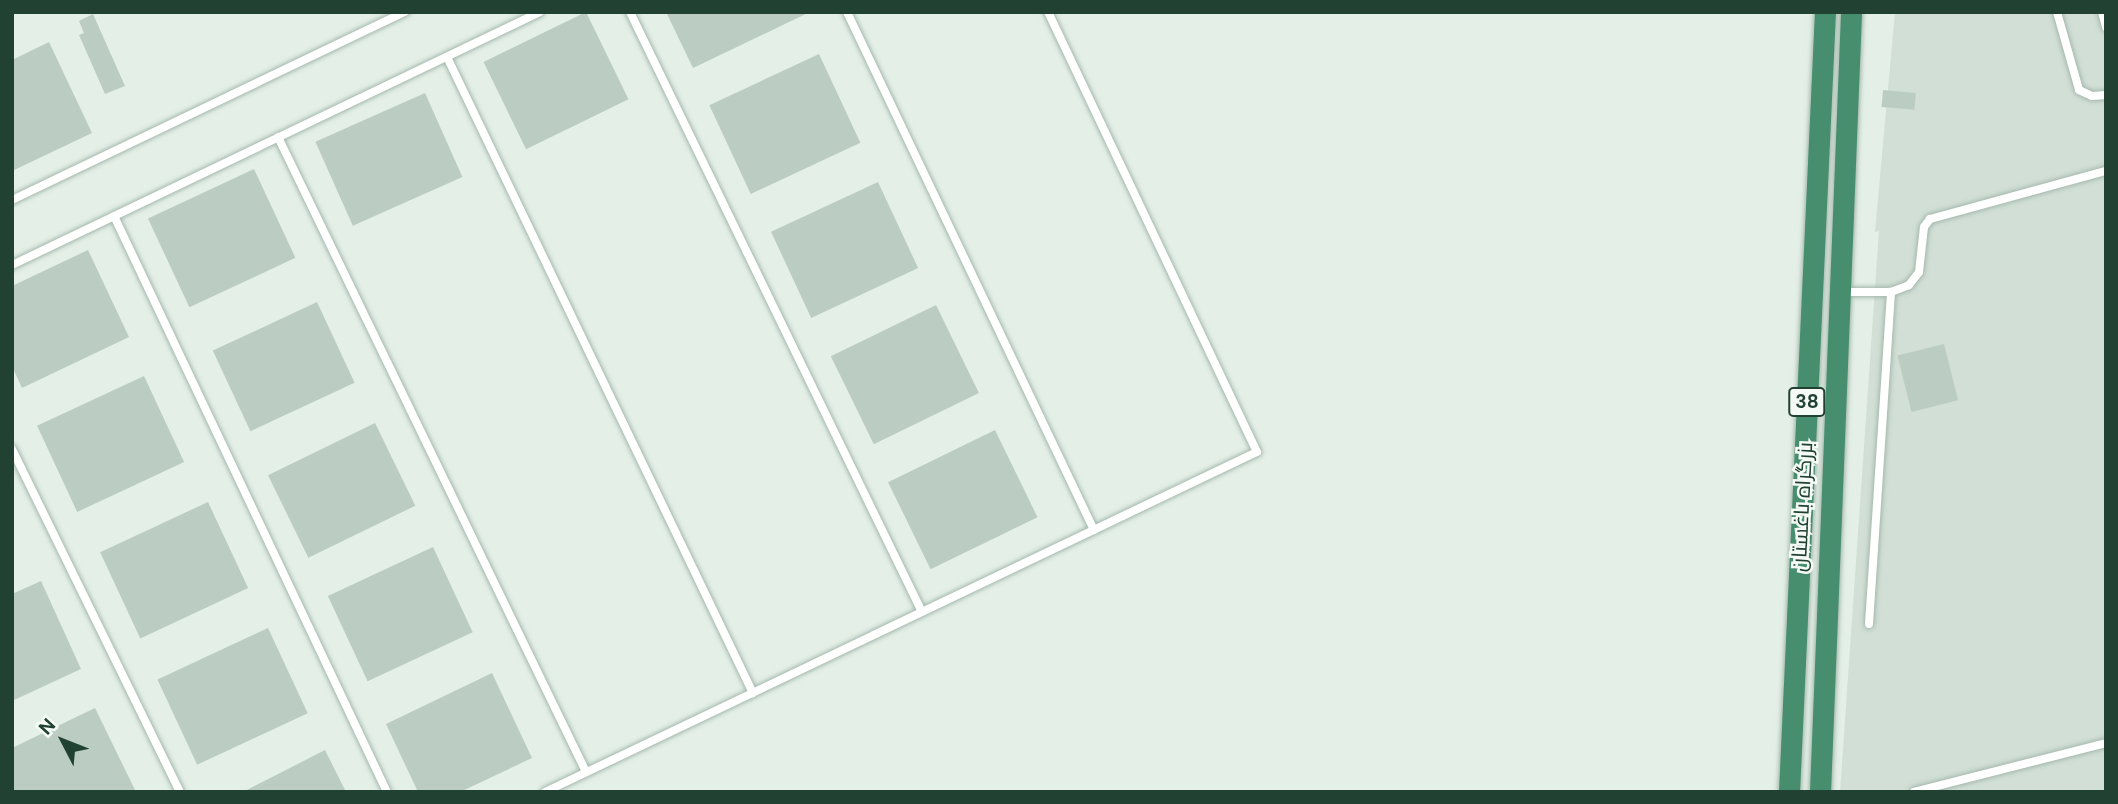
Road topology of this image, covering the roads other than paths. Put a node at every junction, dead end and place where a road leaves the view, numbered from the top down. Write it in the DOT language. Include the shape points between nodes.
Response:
graph roads {
  1 [pos="405,12"];
  2 [pos="540,12"];
  3 [pos="630,12"];
  4 [pos="847,12"];
  5 [pos="1048,12"];
  6 [pos="1825,12"];
  7 [pos="1851,12"];
  8 [pos="2057,12"];
  9 [pos="2102,12"];
  10 [pos="2106,27"];
  11 [pos="447,57"];
  12 [pos="2106,95"];
  13 [pos="278,137"];
  14 [pos="2106,171"];
  15 [pos="12,200"];
  16 [pos="114,216"];
  17 [pos="12,265"];
  18 [pos="1891,292"];
  19 [pos="1839,293"];
  20 [pos="12,449"];
  21 [pos="1094,530"];
  22 [pos="922,612"];
  23 [pos="1869,625"];
  24 [pos="753,693"];
  25 [pos="2106,743"];
  26 [pos="586,772"];
  27 [pos="180,792"];
  28 [pos="387,792"];
  29 [pos="545,792"];
  30 [pos="1789,792"];
  31 [pos="1820,792"];
  32 [pos="1913,792"];
  1 -- 15 [label="lane"];
  2 -- 11 [label="lane"];
  3 -- 22 [label="lane"];
  4 -- 21 [label="lane"];
  5 -- 21 [label="lane" via="1257,453"];
  6 -- 30 [label="highway, بزرگراه باغستان / 38"];
  7 -- 19 [label="highway, بزرگراه باغستان / 38"];
  8 -- 12 [label="lane" via="2079,90 2092,96"];
  9 -- 10 [label="lane"];
  11 -- 13 [label="lane"];
  11 -- 24 [label="lane"];
  13 -- 16 [label="lane"];
  13 -- 26 [label="lane"];
  14 -- 18 [label="lane" via="1930,219 1924,227 1915,280"];
  16 -- 17 [label="lane"];
  16 -- 28 [label="lane"];
  18 -- 19 [label="lane"];
  18 -- 23 [label="lane"];
  19 -- 31 [label="highway, بزرگراه باغستان / 38"];
  20 -- 27 [label="lane"];
  21 -- 22 [label="lane"];
  22 -- 24 [label="lane"];
  24 -- 26 [label="lane"];
  25 -- 32 [label="lane"];
  26 -- 29 [label="lane"];
}
